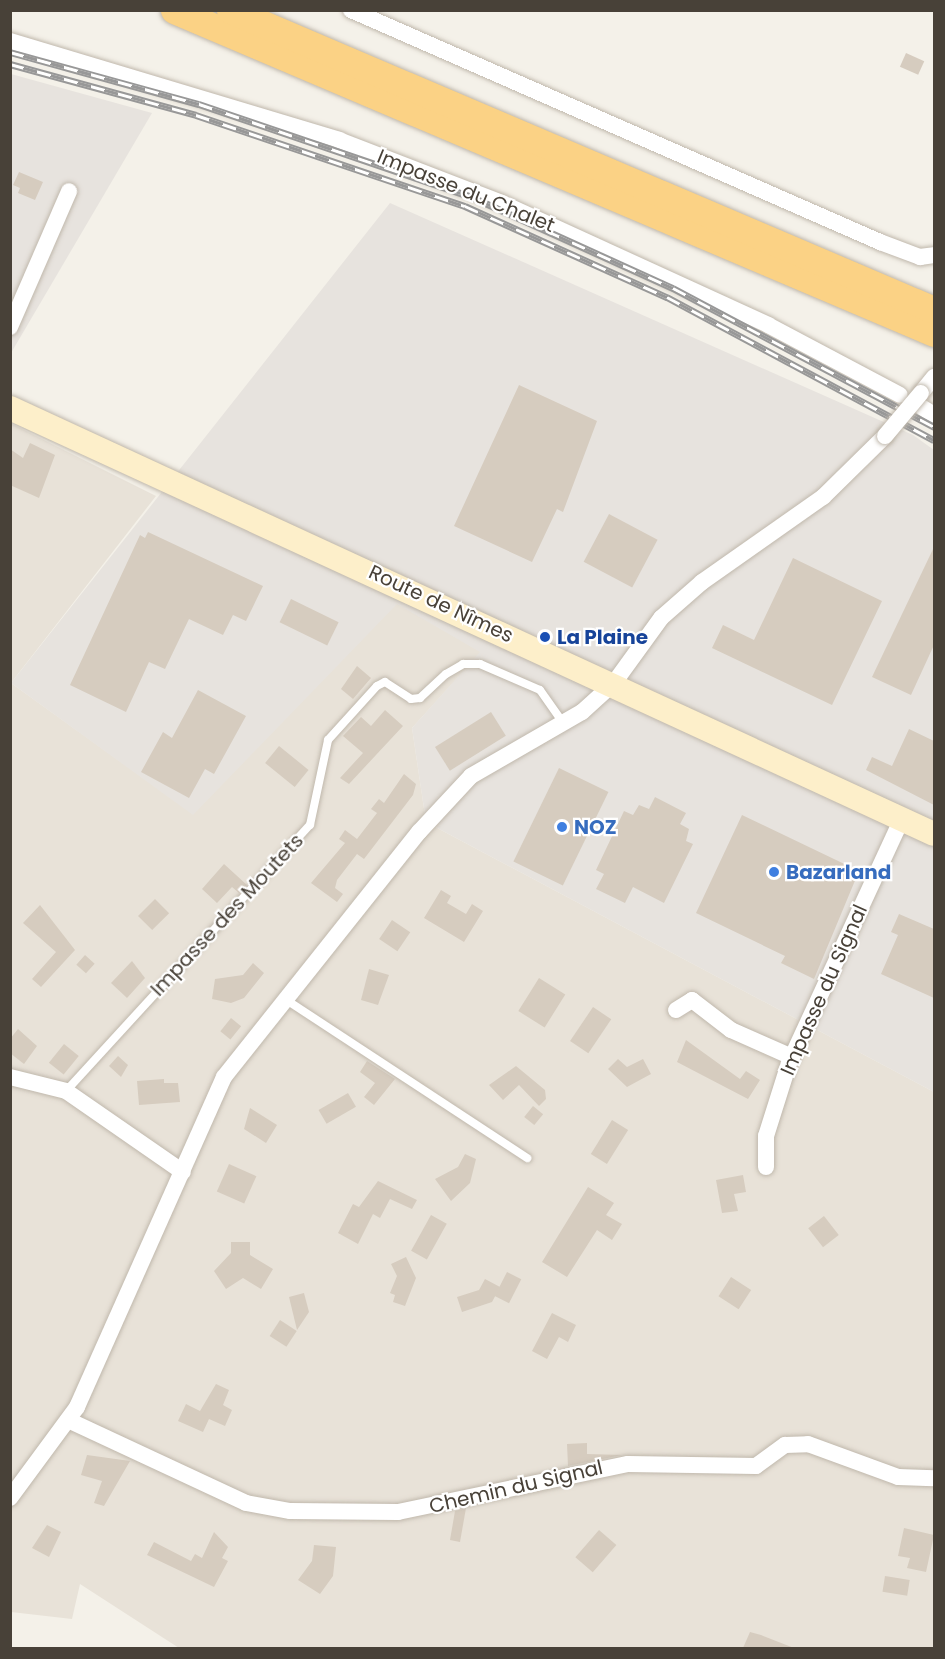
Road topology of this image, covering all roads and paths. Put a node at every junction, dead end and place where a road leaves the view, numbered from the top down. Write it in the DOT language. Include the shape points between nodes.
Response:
graph roads {
  1 [pos="174,10"];
  2 [pos="230,10"];
  3 [pos="351,10"];
  4 [pos="10,41"];
  5 [pos="69,191"];
  6 [pos="934,255"];
  7 [pos="934,310"];
  8 [pos="10,327"];
  9 [pos="934,333"];
  10 [pos="934,377"];
  11 [pos="900,395"];
  12 [pos="926,405"];
  13 [pos="10,408"];
  14 [pos="614,683"];
  15 [pos="564,724"];
  16 [pos="902,819"];
  17 [pos="934,834"];
  18 [pos="285,999"];
  19 [pos="676,1010"];
  20 [pos="792,1057"];
  21 [pos="10,1077"];
  22 [pos="66,1091"];
  23 [pos="527,1158"];
  24 [pos="765,1167"];
  25 [pos="183,1172"];
  26 [pos="68,1420"];
  27 [pos="934,1478"];
  28 [pos="10,1498"];
  1 -- 9 [label="highway"];
  2 -- 7 [label="highway"];
  3 -- 6 [label="street" via="880,242 920,257"];
  4 -- 11 [label="street, Impasse du Chalet" via="339,140 502,203 646,266"];
  5 -- 8 [label="street"];
  10 -- 12 [label="street"];
  12 -- 14 [label="street, bridge" via="885,436 823,497 702,582 661,618"];
  13 -- 14 [label="main road, Route de Nîmes"];
  14 -- 15 [label="street"];
  14 -- 16 [label="main road, Route de Nîmes"];
  15 -- 18 [label="street" via="497,759 450,795"];
  15 -- 22 [label="lane, Impasse des Moutets" via="540,690 480,664 463,664 420,698 411,699 385,682 346,719 323,752 310,825"];
  16 -- 17 [label="main road, Route de Nîmes"];
  16 -- 20 [label="street, Impasse du Signal"];
  18 -- 23 [label="lane"];
  18 -- 25 [label="street" via="224,1077"];
  19 -- 20 [label="street" via="692,1000 731,1030"];
  20 -- 24 [label="street, Impasse du Signal" via="766,1137"];
  21 -- 22 [label="street"];
  22 -- 25 [label="street"];
  25 -- 26 [label="street"];
  26 -- 27 [label="street, Chemin du Signal" via="246,1503 290,1511 398,1512 628,1464 756,1466 785,1445 808,1444 898,1477"];
  26 -- 28 [label="street"];
}
